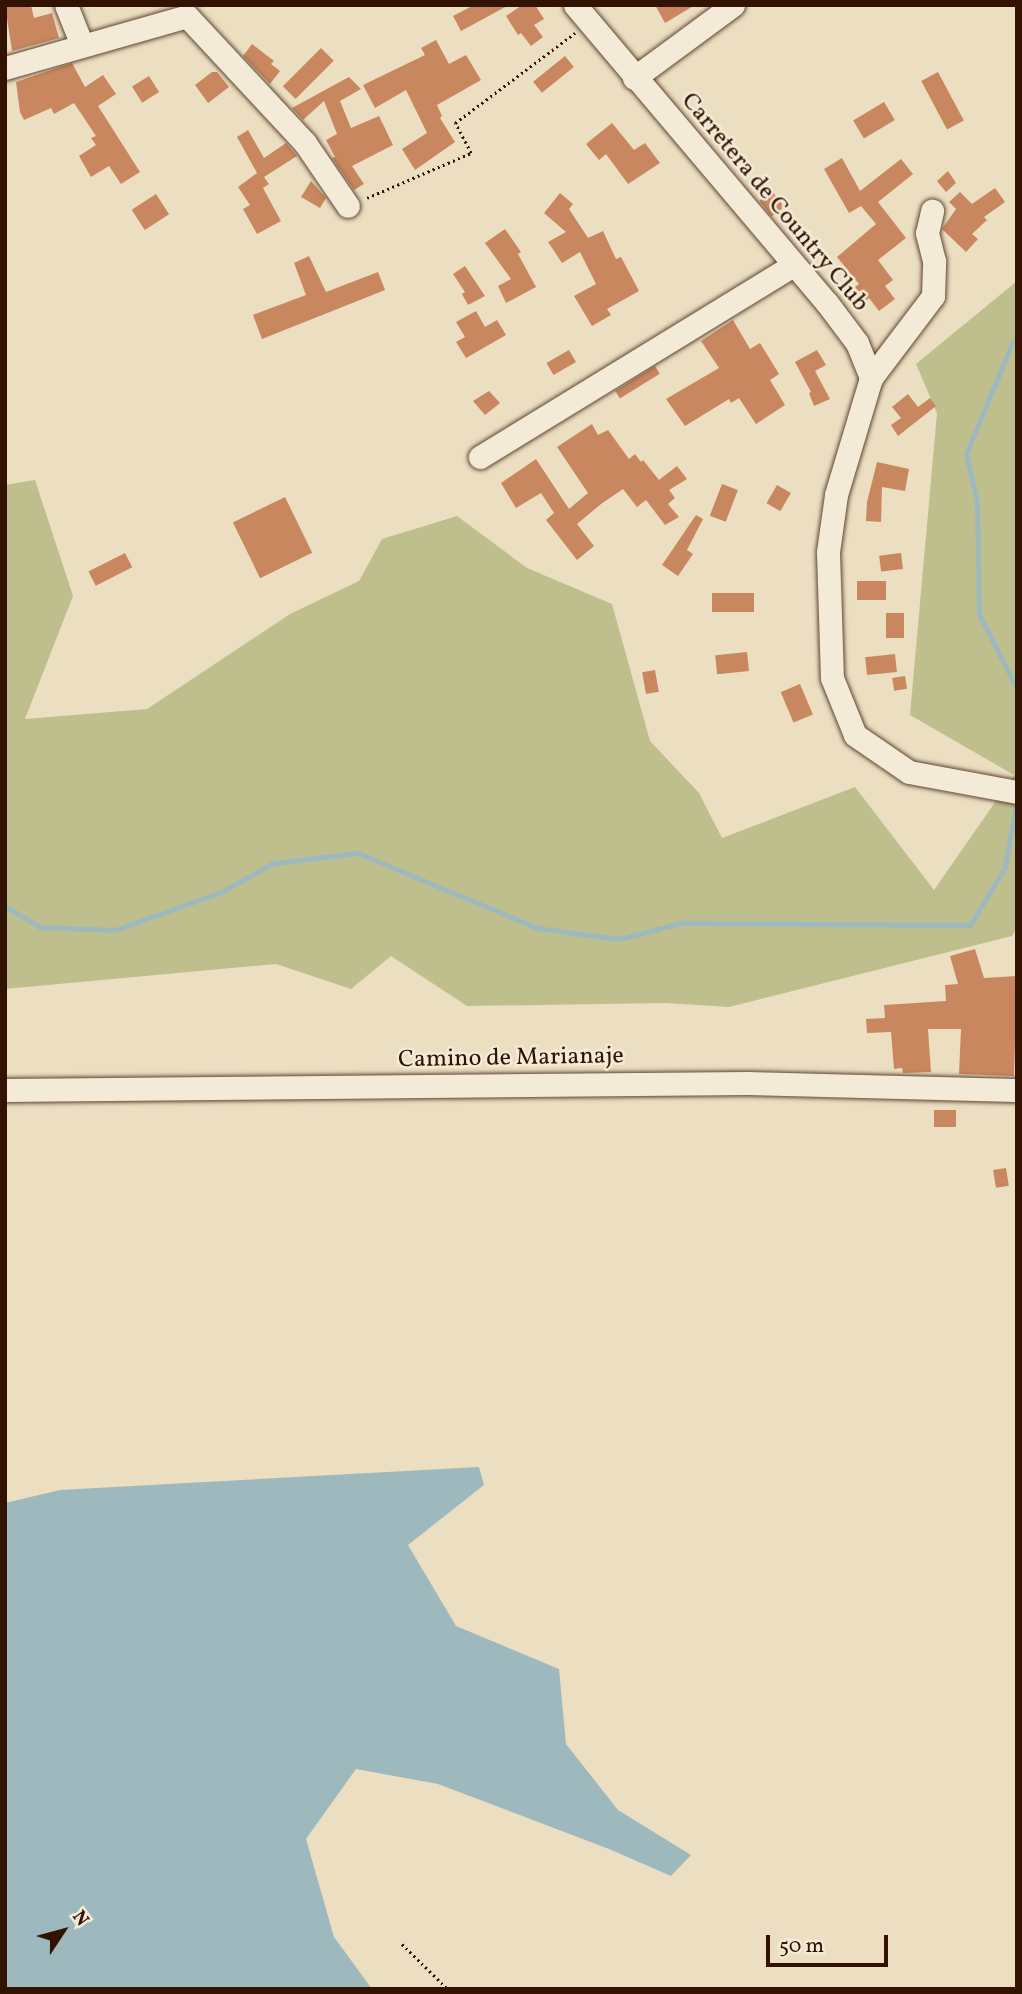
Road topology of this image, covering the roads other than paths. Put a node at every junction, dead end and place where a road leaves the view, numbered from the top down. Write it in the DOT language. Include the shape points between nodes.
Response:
graph roads {
  1 [pos="66,5"];
  2 [pos="733,5"];
  3 [pos="582,14"];
  4 [pos="82,44"];
  5 [pos="5,68"];
  6 [pos="634,78"];
  7 [pos="348,206"];
  8 [pos="932,211"];
  9 [pos="793,265"];
  10 [pos="871,378"];
  11 [pos="480,457"];
  12 [pos="1017,792"];
  13 [pos="5,1090"];
  14 [pos="1017,1090"];
  1 -- 4 [label="street"];
  2 -- 6 [label="street"];
  3 -- 6 [label="street, Carretera de Country Club"];
  4 -- 5 [label="street"];
  4 -- 7 [label="street" via="187,16 305,143"];
  6 -- 9 [label="street, Carretera de Country Club"];
  8 -- 10 [label="street" via="927,233 934,261 933,296"];
  9 -- 10 [label="street, Carretera de Country Club" via="857,343"];
  9 -- 11 [label="street"];
  10 -- 12 [label="street" via="836,495 828,552 832,678 855,735 909,772"];
  13 -- 14 [label="street, Camino de Marianaje" via="733,1083"];
}
